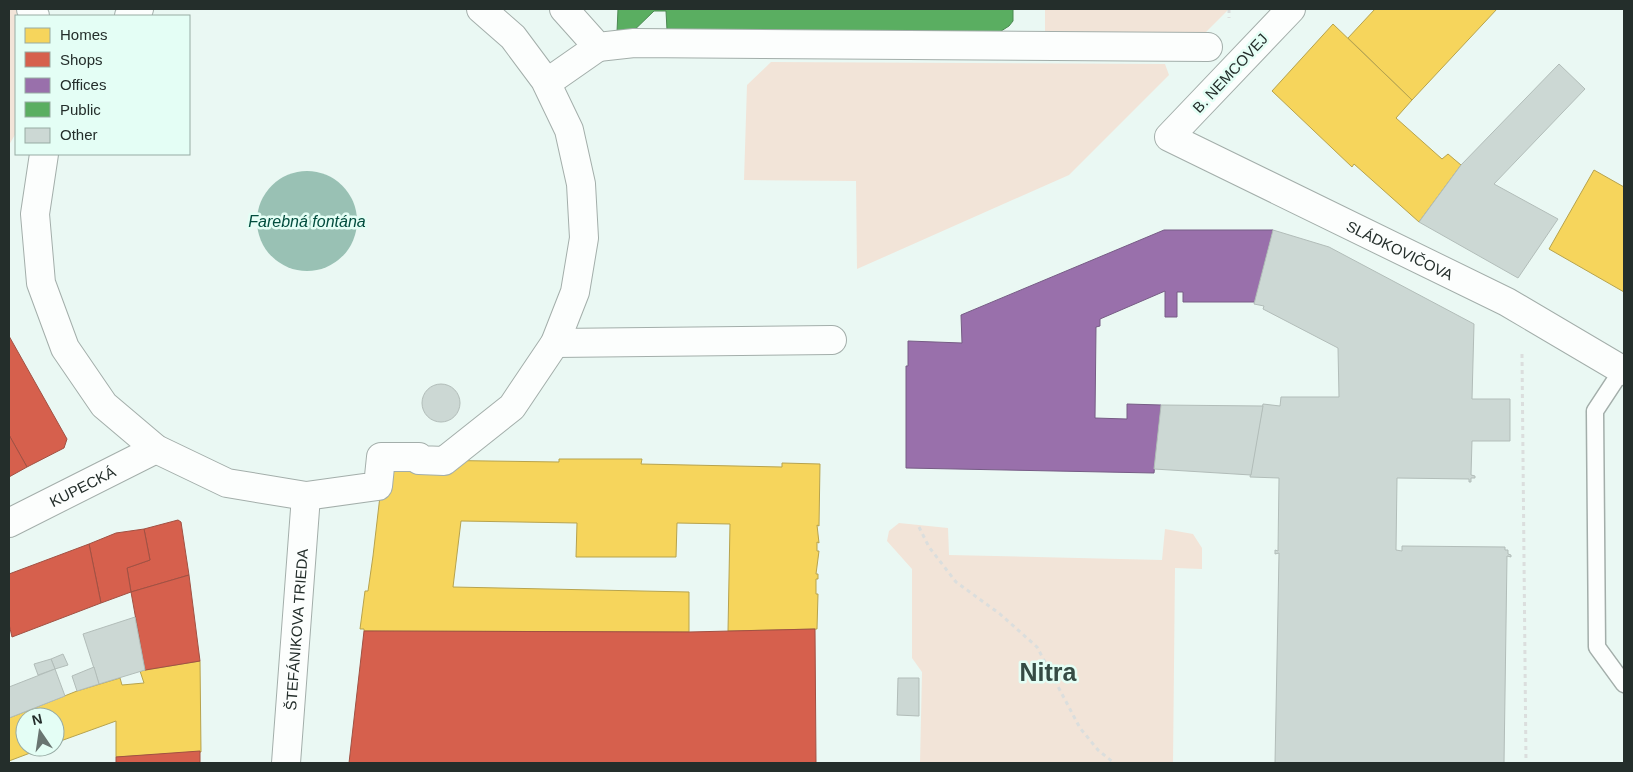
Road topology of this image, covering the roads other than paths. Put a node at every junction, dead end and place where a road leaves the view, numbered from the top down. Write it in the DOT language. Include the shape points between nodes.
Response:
graph roads {
  1 [pos="481,9"];
  2 [pos="564,9"];
  3 [pos="1291,9"];
  4 [pos="598,47"];
  5 [pos="1208,48"];
  6 [pos="555,77"];
  7 [pos="1169,137"];
  8 [pos="44,155"];
  9 [pos="832,340"];
  10 [pos="555,343"];
  11 [pos="1623,371"];
  12 [pos="156,449"];
  13 [pos="306,496"];
  14 [pos="9,523"];
  15 [pos="1624,684"];
  16 [pos="286,763"];
  1 -- 10 [label="street" via="512,37 545,80 569,130 581,184 584,238 575,292"];
  2 -- 4 [label="street"];
  3 -- 7 [label="street, B. NEMCOVEJ"];
  4 -- 5 [label="street" via="634,43"];
  4 -- 6 [label="street"];
  7 -- 11 [label="street, SLÁDKOVIČOVA" via="1507,302"];
  8 -- 12 [label="street" via="34,214 41,283 65,348 104,404"];
  9 -- 10 [label="street"];
  10 -- 13 [label="street" via="512,407 444,461 381,457 378,486"];
  11 -- 15 [label="lane" via="1594,411 1597,647"];
  12 -- 13 [label="street" via="227,483"];
  12 -- 14 [label="street, KUPECKÁ"];
  13 -- 16 [label="street, ŠTEFÁNIKOVA TRIEDA"];
}
